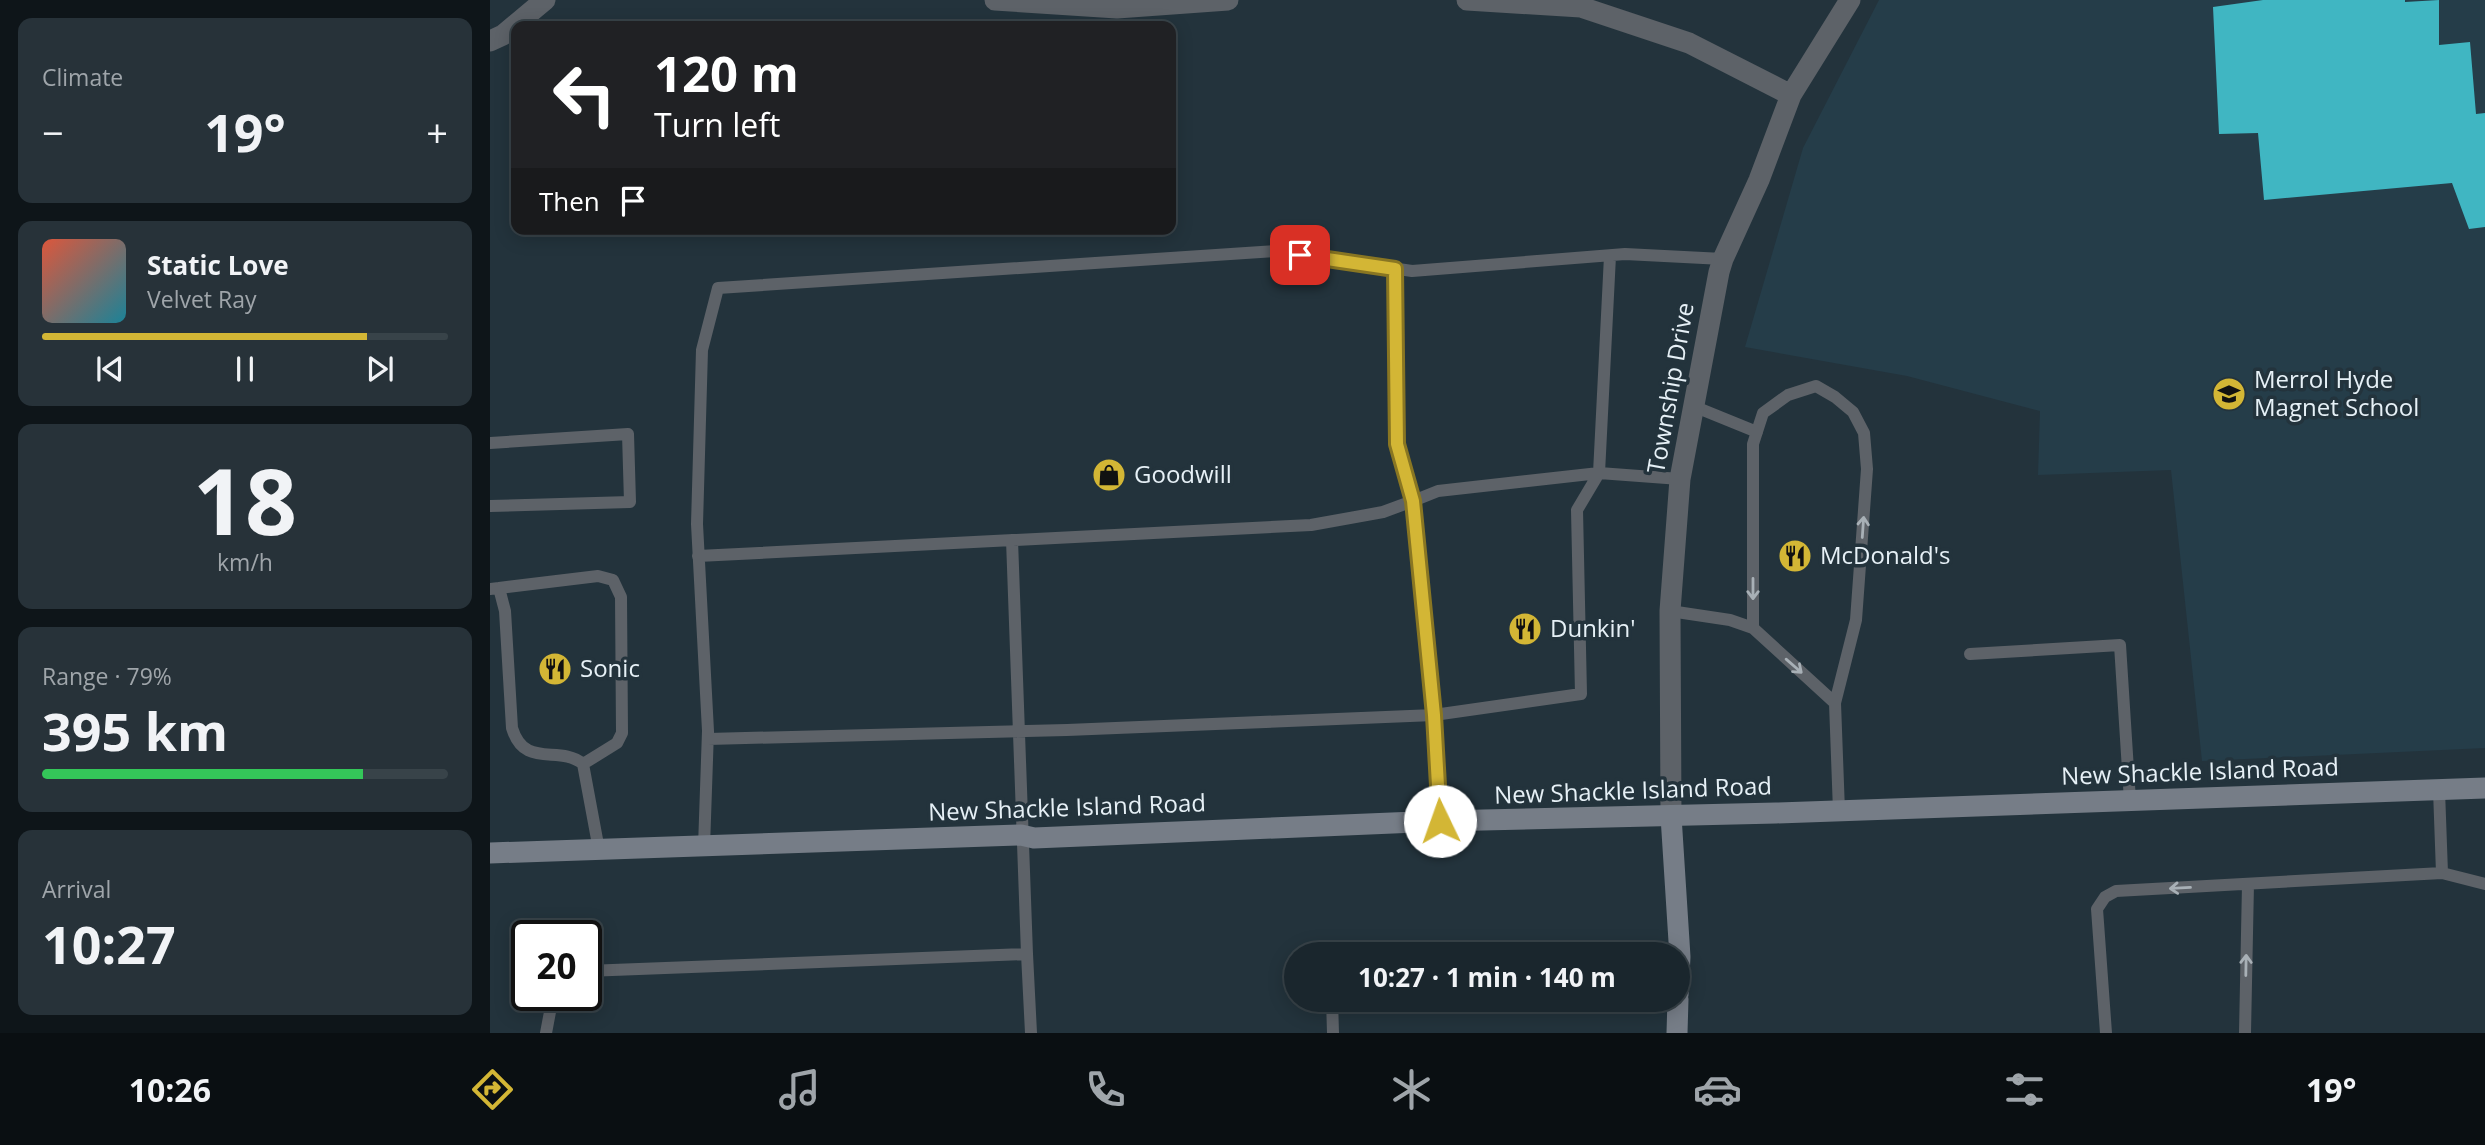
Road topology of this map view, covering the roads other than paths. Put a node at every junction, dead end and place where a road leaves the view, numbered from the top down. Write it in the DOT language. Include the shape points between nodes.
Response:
graph roads {
  1 [pos="545,0"];
  2 [pos="995,0"];
  3 [pos="1228,0"];
  4 [pos="1467,0"];
  5 [pos="1850,0"];
  6 [pos="520,21"];
  7 [pos="511,28"];
  8 [pos="490,41"];
  9 [pos="1791,95"];
  10 [pos="1610,256"];
  11 [pos="1723,259"];
  12 [pos="1395,269"];
  13 [pos="1693,406"];
  14 [pos="1757,432"];
  15 [pos="490,443"];
  16 [pos="1599,473"];
  17 [pos="1680,479"];
  18 [pos="1413,501"];
  19 [pos="490,506"];
  20 [pos="1012,540"];
  21 [pos="698,556"];
  22 [pos="495,589"];
  23 [pos="1670,611"];
  24 [pos="1754,628"];
  25 [pos="1970,654"];
  26 [pos="1835,704"];
  27 [pos="1434,715"];
  28 [pos="1018,730"];
  29 [pos="708,739"];
  30 [pos="583,764"];
  31 [pos="2485,788"];
  32 [pos="2439,790"];
  33 [pos="2130,801"];
  34 [pos="1839,811"];
  35 [pos="1671,816"];
  36 [pos="1440,821"];
  37 [pos="1021,835"];
  38 [pos="704,847"];
  39 [pos="599,850"];
  40 [pos="490,853"];
  41 [pos="2442,873"];
  42 [pos="2248,884"];
  43 [pos="2485,884"];
  44 [pos="1679,942"];
  45 [pos="1027,954"];
  46 [pos="602,970"];
  47 [pos="550,1011"];
  48 [pos="1332,1012"];
  49 [pos="1678,1012"];
  50 [pos="546,1033"];
  51 [pos="1031,1033"];
  52 [pos="1333,1033"];
  53 [pos="1677,1033"];
  54 [pos="2106,1033"];
  55 [pos="2245,1033"];
  1 -- 6 [label="street"];
  2 -- 3 [label="street" via="1117,8"];
  4 -- 9 [label="street" via="1581,7 1689,43"];
  5 -- 9 [label="street, Township Drive"];
  7 -- 8 [label="street"];
  9 -- 11 [label="street, Township Drive"];
  10 -- 11 [label="lane"];
  10 -- 12 [label="lane"];
  10 -- 16 [label="lane"];
  11 -- 13 [label="street, Township Drive"];
  12 -- 18 [label="lane" via="1397,444"];
  12 -- 21 [label="lane" via="1276,251 718,288 702,350"];
  13 -- 14 [label="lane"];
  13 -- 17 [label="street, Township Drive"];
  14 -- 24 [label="lane, one-way" via="1753,444"];
  26 -- 14 [label="lane, one-way" via="1856,620 1867,469 1864,433 1853,412 1816,386 1788,395 1763,413"];
  15 -- 19 [label="lane" via="628,434 630,502"];
  16 -- 17 [label="lane"];
  16 -- 18 [label="lane" via="1438,491"];
  16 -- 27 [label="lane" via="1577,510 1581,694"];
  17 -- 23 [label="street, Township Drive"];
  18 -- 20 [label="lane" via="1383,512 1311,525"];
  18 -- 27 [label="lane"];
  20 -- 21 [label="lane"];
  20 -- 28 [label="lane"];
  21 -- 29 [label="lane"];
  22 -- 30 [label="lane" via="505,611 516,742 534,754 577,759"];
  22 -- 30 [label="lane" via="598,576 613,580 621,597 622,733 617,743"];
  23 -- 24 [label="lane"];
  23 -- 35 [label="street, Township Drive"];
  24 -- 26 [label="lane, one-way"];
  25 -- 33 [label="lane" via="2120,645"];
  26 -- 34 [label="lane"];
  27 -- 28 [label="lane"];
  27 -- 36 [label="lane"];
  28 -- 29 [label="lane"];
  28 -- 37 [label="lane"];
  29 -- 38 [label="lane"];
  30 -- 39 [label="lane"];
  31 -- 32 [label="main road, New Shackle Island Road"];
  32 -- 33 [label="main road, New Shackle Island Road"];
  32 -- 41 [label="lane"];
  33 -- 34 [label="main road, New Shackle Island Road"];
  34 -- 35 [label="main road, New Shackle Island Road"];
  35 -- 36 [label="main road, New Shackle Island Road"];
  35 -- 44 [label="main road"];
  36 -- 37 [label="main road, New Shackle Island Road"];
  37 -- 38 [label="main road, New Shackle Island Road"];
  37 -- 45 [label="lane"];
  38 -- 39 [label="main road, New Shackle Island Road"];
  39 -- 40 [label="main road, New Shackle Island Road"];
  41 -- 42 [label="lane"];
  41 -- 43 [label="lane"];
  42 -- 54 [label="lane, one-way" via="2116,891 2105,897 2097,909"];
  55 -- 42 [label="lane, one-way"];
  45 -- 46 [label="lane"];
  45 -- 51 [label="lane"];
  47 -- 50 [label="lane"];
  48 -- 52 [label="lane"];
  49 -- 53 [label="main road"];
}
